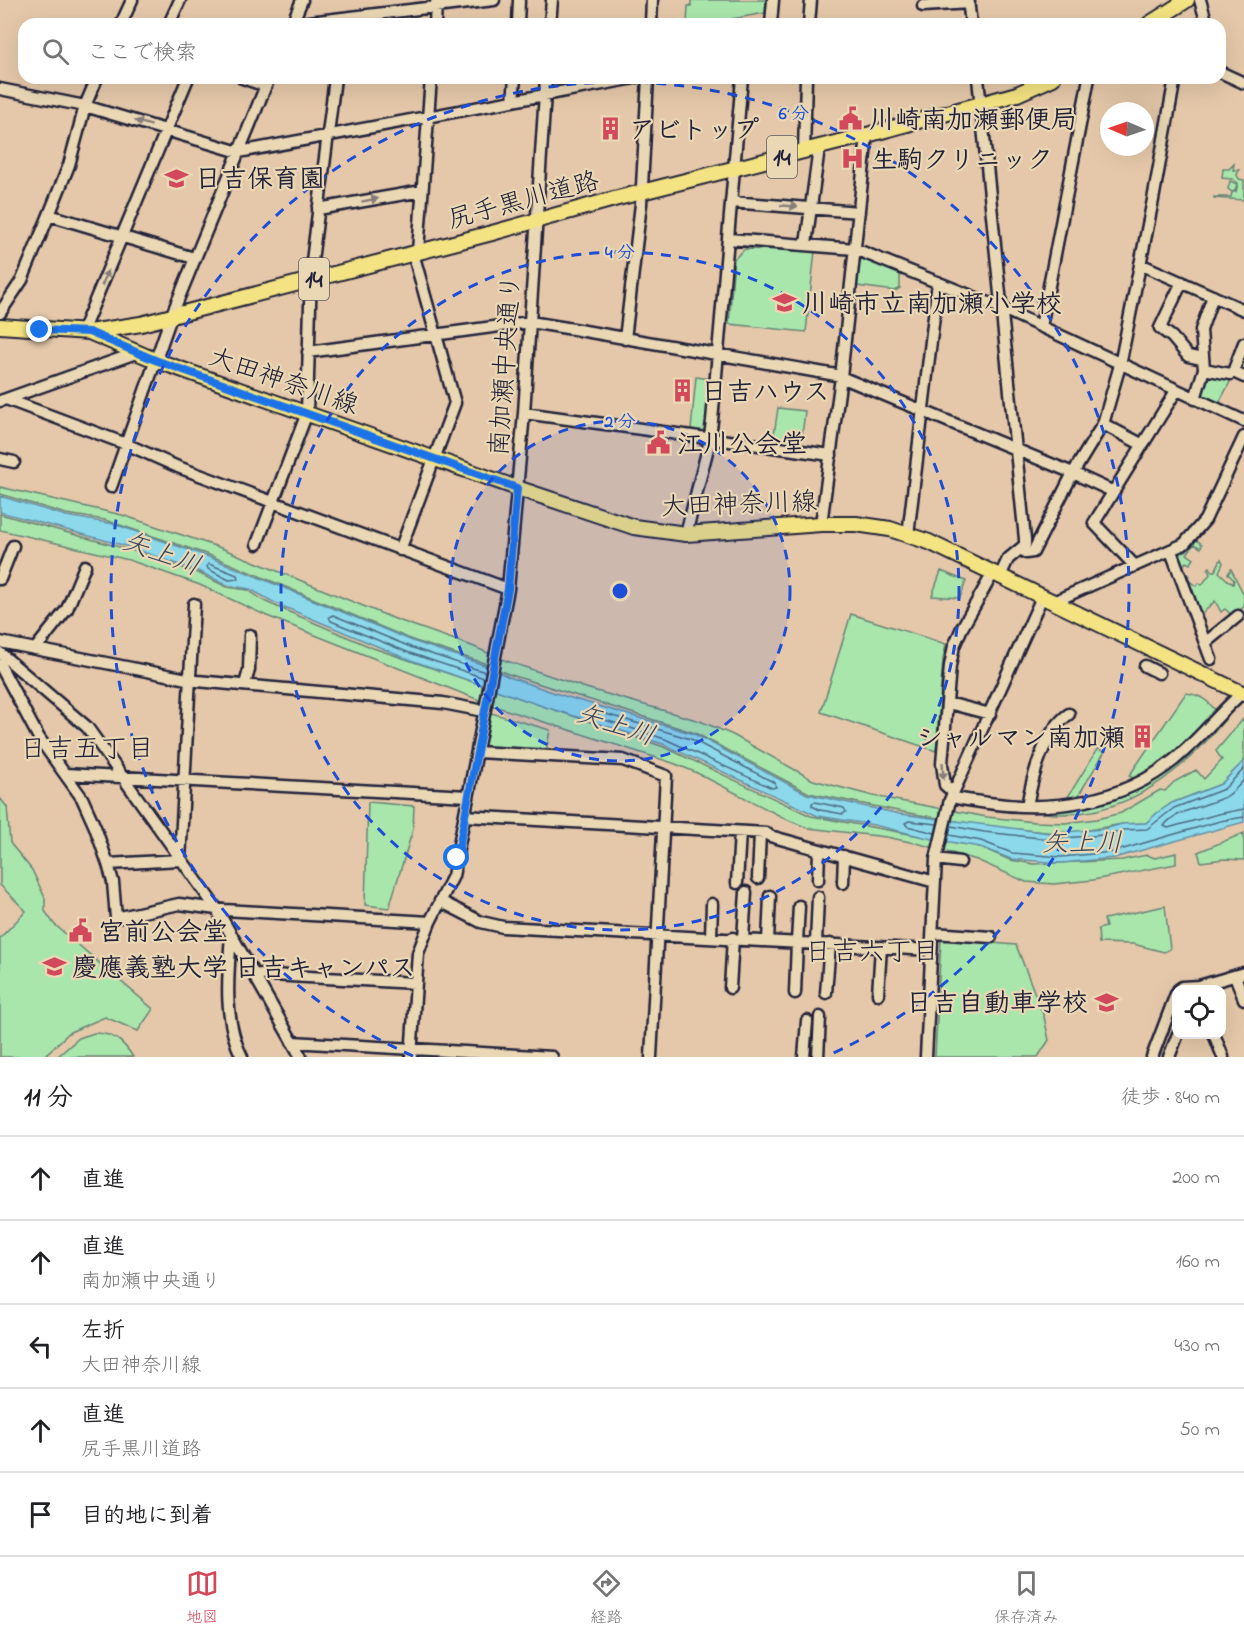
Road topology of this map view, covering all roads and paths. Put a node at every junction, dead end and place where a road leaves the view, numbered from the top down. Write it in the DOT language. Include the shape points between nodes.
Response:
graph roads {
  1 [pos="132,0"];
  2 [pos="180,0"];
  3 [pos="302,0"];
  4 [pos="519,0"];
  5 [pos="552,0"];
  6 [pos="652,0"];
  7 [pos="773,0"];
  8 [pos="811,0"];
  9 [pos="1187,0"];
  10 [pos="1200,0"];
  11 [pos="488,1"];
  12 [pos="969,2"];
  13 [pos="436,4"];
  14 [pos="923,6"];
  15 [pos="124,18"];
  16 [pos="172,18"];
  17 [pos="294,18"];
  18 [pos="359,18"];
  19 [pos="518,18"];
  20 [pos="550,18"];
  21 [pos="651,18"];
  22 [pos="772,18"];
  23 [pos="810,18"];
  24 [pos="970,18"];
  25 [pos="1169,18"];
  26 [pos="1205,18"];
  27 [pos="1226,74"];
  28 [pos="1244,83"];
  29 [pos="95,84"];
  30 [pos="185,84"];
  31 [pos="267,84"];
  32 [pos="334,84"];
  33 [pos="431,84"];
  34 [pos="514,84"];
  35 [pos="546,84"];
  36 [pos="603,84"];
  37 [pos="648,84"];
  38 [pos="741,84"];
  39 [pos="806,84"];
  40 [pos="978,84"];
  41 [pos="1040,84"];
  42 [pos="1088,84"];
  43 [pos="1174,84"];
  44 [pos="0,89"];
  45 [pos="545,95"];
  46 [pos="513,101"];
  47 [pos="980,103"];
  48 [pos="86,106"];
  49 [pos="428,117"];
  50 [pos="166,130"];
  51 [pos="867,135"];
  52 [pos="327,136"];
  53 [pos="819,148"];
  54 [pos="239,152"];
  55 [pos="804,152"];
  56 [pos="734,169"];
  57 [pos="422,191"];
  58 [pos="640,193"];
  59 [pos="731,202"];
  60 [pos="810,208"];
  61 [pos="318,209"];
  62 [pos="859,212"];
  63 [pos="49,215"];
  64 [pos="537,219"];
  65 [pos="123,236"];
  66 [pos="728,238"];
  67 [pos="806,244"];
  68 [pos="855,249"];
  69 [pos="416,252"];
  70 [pos="194,258"];
  71 [pos="1140,264"];
  72 [pos="311,280"];
  73 [pos="938,282"];
  74 [pos="1182,282"];
  75 [pos="1213,296"];
  76 [pos="1001,308"];
  77 [pos="1244,310"];
  78 [pos="0,313"];
  79 [pos="171,317"];
  80 [pos="530,321"];
  81 [pos="0,326"];
  82 [pos="1041,327"];
  83 [pos="86,332"];
  84 [pos="436,336"];
  85 [pos="625,339"];
  86 [pos="1244,343"];
  87 [pos="136,352"];
  88 [pos="308,352"];
  89 [pos="717,355"];
  90 [pos="155,360"];
  91 [pos="1120,364"];
  92 [pos="1203,364"];
  93 [pos="1233,372"];
  94 [pos="841,377"];
  95 [pos="1244,377"];
  96 [pos="1176,391"];
  97 [pos="1196,399"];
  98 [pos="3,400"];
  99 [pos="923,411"];
  100 [pos="307,413"];
  101 [pos="524,413"];
  102 [pos="1244,421"];
  103 [pos="1103,424"];
  104 [pos="710,437"];
  105 [pos="1244,437"];
  106 [pos="126,444"];
  107 [pos="1143,444"];
  108 [pos="1015,450"];
  109 [pos="831,455"];
  110 [pos="434,458"];
  111 [pos="0,459"];
  112 [pos="14,462"];
  113 [pos="1073,473"];
  114 [pos="111,487"];
  115 [pos="517,488"];
  116 [pos="1114,492"];
  117 [pos="273,502"];
  118 [pos="821,524"];
  119 [pos="686,534"];
  120 [pos="908,535"];
  121 [pos="257,544"];
  122 [pos="13,546"];
  123 [pos="1022,549"];
  124 [pos="400,550"];
  125 [pos="1171,550"];
  126 [pos="85,566"];
  127 [pos="1135,566"];
  128 [pos="997,575"];
  129 [pos="0,579"];
  130 [pos="508,589"];
  131 [pos="1048,600"];
  132 [pos="194,604"];
  133 [pos="1238,616"];
  134 [pos="250,635"];
  135 [pos="0,642"];
  136 [pos="1205,643"];
  137 [pos="36,648"];
  138 [pos="0,658"];
  139 [pos="1212,659"];
  140 [pos="1145,666"];
  141 [pos="1159,673"];
  142 [pos="190,680"];
  143 [pos="245,684"];
  144 [pos="1243,693"];
  145 [pos="948,703"];
  146 [pos="485,708"];
  147 [pos="990,714"];
  148 [pos="1069,714"];
  149 [pos="477,752"];
  150 [pos="65,774"];
  151 [pos="123,777"];
  152 [pos="184,780"];
  153 [pos="468,796"];
  154 [pos="952,797"];
  155 [pos="1027,806"];
  156 [pos="465,816"];
  157 [pos="664,827"];
  158 [pos="740,832"];
  159 [pos="760,833"];
  160 [pos="819,851"];
  161 [pos="844,856"];
  162 [pos="937,858"];
  163 [pos="180,860"];
  164 [pos="960,862"];
  165 [pos="108,864"];
  166 [pos="758,878"];
  167 [pos="818,880"];
  168 [pos="935,882"];
  169 [pos="737,883"];
  170 [pos="843,883"];
  171 [pos="747,892"];
  172 [pos="770,896"];
  173 [pos="818,897"];
  174 [pos="440,901"];
  175 [pos="712,904"];
  176 [pos="799,906"];
  177 [pos="216,908"];
  178 [pos="430,922"];
  179 [pos="933,933"];
  180 [pos="231,934"];
  181 [pos="658,934"];
  182 [pos="711,937"];
  183 [pos="991,937"];
  184 [pos="738,939"];
  185 [pos="768,940"];
  186 [pos="797,942"];
  187 [pos="816,943"];
  188 [pos="830,944"];
  189 [pos="881,947"];
  190 [pos="931,950"];
  191 [pos="254,974"];
  192 [pos="1239,974"];
  193 [pos="729,982"];
  194 [pos="415,983"];
  195 [pos="1205,985"];
  196 [pos="795,993"];
  197 [pos="827,993"];
  198 [pos="878,994"];
  199 [pos="1244,999"];
  200 [pos="1172,1005"];
  201 [pos="820,1017"];
  202 [pos="807,1021"];
  203 [pos="1177,1039"];
  204 [pos="1216,1039"];
  205 [pos="292,1042"];
  206 [pos="1154,1052"];
  207 [pos="411,1053"];
  208 [pos="242,1057"];
  209 [pos="301,1057"];
  210 [pos="552,1057"];
  211 [pos="651,1057"];
  212 [pos="804,1057"];
  213 [pos="818,1057"];
  214 [pos="926,1057"];
  215 [pos="1170,1057"];
  216 [pos="1223,1057"];
  1 -- 15 [label="street"];
  2 -- 16 [label="street"];
  3 -- 17 [label="street"];
  4 -- 19 [label="street"];
  5 -- 20 [label="street"];
  6 -- 21 [label="street"];
  7 -- 22 [label="street"];
  8 -- 23 [label="street"];
  9 -- 25 [label="main road"];
  10 -- 26 [label="street"];
  11 -- 13 [label="street"];
  12 -- 14 [label="street"];
  12 -- 24 [label="street"];
  13 -- 18 [label="street"];
  27 -- 28 [label="street"];
  29 -- 48 [label="street"];
  30 -- 50 [label="street"];
  31 -- 54 [label="street"];
  32 -- 52 [label="street"];
  33 -- 49 [label="street"];
  34 -- 46 [label="street"];
  35 -- 45 [label="street, 南加瀬中央通り"];
  36 -- 45 [label="street"];
  37 -- 58 [label="street"];
  38 -- 56 [label="street"];
  39 -- 55 [label="street"];
  40 -- 47 [label="street"];
  41 -- 47 [label="main road, 尻手黒川道路 / 14"];
  42 -- 82 [label="street"];
  43 -- 71 [label="street"];
  44 -- 48 [label="street"];
  45 -- 46 [label="street"];
  45 -- 64 [label="street, 南加瀬中央通り"];
  46 -- 49 [label="street"];
  47 -- 51 [label="main road, 尻手黒川道路 / 14"];
  47 -- 76 [label="street"];
  50 -- 48 [label="street, one-way"];
  48 -- 63 [label="street"];
  49 -- 52 [label="street"];
  49 -- 57 [label="street"];
  50 -- 54 [label="street"];
  50 -- 65 [label="street"];
  51 -- 53 [label="main road, 尻手黒川道路 / 14"];
  51 -- 62 [label="street"];
  52 -- 54 [label="street"];
  52 -- 61 [label="street"];
  53 -- 55 [label="main road, 尻手黒川道路 / 14"];
  53 -- 60 [label="street"];
  54 -- 70 [label="street"];
  55 -- 56 [label="main road, 尻手黒川道路 / 14"];
  56 -- 58 [label="main road, 尻手黒川道路 / 14"];
  56 -- 59 [label="street"];
  61 -- 57 [label="street, one-way"];
  57 -- 69 [label="street"];
  58 -- 64 [label="main road, 尻手黒川道路 / 14"];
  58 -- 85 [label="street"];
  59 -- 60 [label="street, one-way"];
  59 -- 66 [label="street"];
  60 -- 62 [label="street"];
  60 -- 67 [label="street"];
  61 -- 72 [label="street"];
  62 -- 68 [label="street"];
  63 -- 65 [label="street"];
  63 -- 78 [label="street" via="22,280"];
  64 -- 69 [label="main road, 尻手黒川道路 / 14"];
  64 -- 80 [label="street, 南加瀬中央通り"];
  65 -- 70 [label="street"];
  83 -- 65 [label="street, one-way"];
  66 -- 67 [label="street"];
  66 -- 89 [label="street"];
  67 -- 68 [label="street"];
  68 -- 73 [label="street"];
  68 -- 94 [label="street"];
  69 -- 72 [label="main road, 尻手黒川道路 / 14"];
  69 -- 84 [label="street"];
  70 -- 79 [label="street"];
  71 -- 74 [label="street"];
  71 -- 91 [label="street"];
  72 -- 79 [label="main road, 尻手黒川道路 / 14"];
  72 -- 88 [label="street"];
  73 -- 76 [label="street"];
  73 -- 99 [label="street"];
  74 -- 75 [label="street"];
  74 -- 92 [label="street" via="1160,328 1188,356"];
  75 -- 77 [label="street"];
  75 -- 92 [label="street" via="1201,330"];
  76 -- 82 [label="street"];
  76 -- 108 [label="street"];
  79 -- 83 [label="main road, 尻手黒川道路 / 14"];
  79 -- 90 [label="street"];
  80 -- 84 [label="street"];
  80 -- 85 [label="street"];
  80 -- 101 [label="street, 南加瀬中央通り"];
  81 -- 83 [label="main road, 尻手黒川道路 / 14"];
  82 -- 91 [label="street"];
  83 -- 87 [label="main road, 大田神奈川線"];
  84 -- 88 [label="street"];
  84 -- 110 [label="street" via="455,403"];
  85 -- 89 [label="street"];
  86 -- 93 [label="street"];
  87 -- 90 [label="main road, 大田神奈川線"];
  87 -- 98 [label="street"];
  88 -- 100 [label="street"];
  89 -- 94 [label="street"];
  89 -- 104 [label="street"];
  90 -- 100 [label="main road, 大田神奈川線"];
  90 -- 106 [label="street"];
  91 -- 96 [label="street"];
  91 -- 103 [label="street"];
  92 -- 93 [label="street"];
  92 -- 97 [label="street"];
  93 -- 95 [label="street"];
  94 -- 99 [label="street"];
  94 -- 109 [label="street"];
  96 -- 97 [label="street"];
  96 -- 107 [label="street"];
  97 -- 102 [label="street"];
  98 -- 106 [label="street"];
  99 -- 108 [label="street"];
  99 -- 120 [label="street"];
  100 -- 110 [label="main road, 大田神奈川線"];
  100 -- 117 [label="street"];
  101 -- 104 [label="street"];
  101 -- 115 [label="street, 南加瀬中央通り"];
  103 -- 107 [label="street"];
  103 -- 113 [label="street"];
  104 -- 109 [label="street"];
  104 -- 119 [label="street"];
  105 -- 125 [label="street" via="1205,520 1184,544"];
  106 -- 114 [label="street"];
  106 -- 117 [label="street"];
  107 -- 116 [label="street"];
  108 -- 113 [label="street"];
  108 -- 123 [label="street" via="1025,539"];
  109 -- 118 [label="street"];
  110 -- 115 [label="main road, 大田神奈川線"];
  110 -- 124 [label="street"];
  111 -- 112 [label="street"];
  113 -- 116 [label="street"];
  113 -- 123 [label="street" via="1033,552"];
  115 -- 119 [label="main road, 大田神奈川線" via="634,527"];
  115 -- 130 [label="street, 南加瀬中央通り"];
  116 -- 127 [label="street" via="1094,523"];
  117 -- 121 [label="street"];
  117 -- 124 [label="street"];
  118 -- 119 [label="main road, 大田神奈川線"];
  118 -- 120 [label="main road, 大田神奈川線" via="856,524"];
  120 -- 128 [label="main road, 大田神奈川線"];
  122 -- 129 [label="street"];
  123 -- 128 [label="street"];
  124 -- 130 [label="street"];
  125 -- 127 [label="street"];
  125 -- 136 [label="street"];
  126 -- 137 [label="street" via="67,609"];
  127 -- 131 [label="street"];
  128 -- 131 [label="main road, 大田神奈川線"];
  128 -- 145 [label="street" via="954,646"];
  130 -- 146 [label="street, 南加瀬中央通り"];
  131 -- 144 [label="main road, 大田神奈川線"];
  131 -- 147 [label="street"];
  132 -- 142 [label="street"];
  133 -- 136 [label="street"];
  134 -- 143 [label="street"];
  135 -- 137 [label="street"];
  136 -- 139 [label="street"];
  137 -- 142 [label="street"];
  138 -- 150 [label="street" via="39,738"];
  138 -- 151 [label="street" via="87,727"];
  140 -- 141 [label="street"];
  142 -- 143 [label="street"];
  142 -- 152 [label="street"];
  143 -- 146 [label="street"];
  144 -- 155 [label="street" via="1174,760 1128,789 1083,802"];
  145 -- 147 [label="street"];
  145 -- 154 [label="street, one-way" via="942,764 945,785"];
  146 -- 149 [label="street, 南加瀬中央通り"];
  147 -- 154 [label="street"];
  148 -- 155 [label="street" via="1058,721 1041,757"];
  149 -- 153 [label="street, 南加瀬中央通り"];
  149 -- 157 [label="street" via="623,760 666,776"];
  150 -- 151 [label="street"];
  150 -- 165 [label="street" via="82,798"];
  151 -- 152 [label="street"];
  151 -- 163 [label="street"];
  152 -- 153 [label="street"];
  152 -- 163 [label="street"];
  153 -- 156 [label="street, 南加瀬中央通り"];
  154 -- 155 [label="street"];
  154 -- 162 [label="street"];
  156 -- 157 [label="street"];
  156 -- 174 [label="street, 南加瀬中央通り" via="453,876"];
  157 -- 158 [label="street"];
  157 -- 181 [label="street"];
  158 -- 159 [label="street"];
  158 -- 169 [label="street"];
  159 -- 160 [label="street"];
  159 -- 166 [label="street"];
  160 -- 161 [label="street"];
  160 -- 167 [label="street"];
  161 -- 168 [label="street"];
  161 -- 170 [label="street"];
  162 -- 164 [label="street"];
  162 -- 168 [label="street"];
  163 -- 165 [label="street"];
  163 -- 177 [label="street"];
  165 -- 177 [label="street" via="116,918 179,904"];
  168 -- 179 [label="street"];
  171 -- 184 [label="street"];
  172 -- 185 [label="street"];
  173 -- 187 [label="street"];
  174 -- 178 [label="street, 南加瀬中央通り"];
  174 -- 181 [label="street" via="481,922 503,927"];
  175 -- 182 [label="street"];
  176 -- 186 [label="street"];
  177 -- 178 [label="street"];
  177 -- 180 [label="street"];
  178 -- 194 [label="street, 南加瀬中央通り" via="418,953"];
  179 -- 183 [label="street"];
  179 -- 190 [label="street"];
  180 -- 191 [label="street"];
  180 -- 208 [label="street" via="227,982 236,1045"];
  181 -- 182 [label="street"];
  181 -- 211 [label="street"];
  182 -- 184 [label="street"];
  184 -- 185 [label="street"];
  184 -- 193 [label="street"];
  185 -- 186 [label="street"];
  186 -- 187 [label="street"];
  186 -- 196 [label="street"];
  187 -- 188 [label="street"];
  188 -- 189 [label="street"];
  188 -- 197 [label="street"];
  189 -- 190 [label="street"];
  189 -- 198 [label="street"];
  190 -- 214 [label="street"];
  191 -- 194 [label="street"];
  191 -- 205 [label="street"];
  192 -- 195 [label="street"];
  192 -- 199 [label="street"];
  194 -- 207 [label="street, 南加瀬中央通り"];
  200 -- 206 [label="street"];
  201 -- 213 [label="street"];
  202 -- 212 [label="street"];
  203 -- 215 [label="street"];
  204 -- 216 [label="street"];
  205 -- 207 [label="street"];
  205 -- 209 [label="street"];
  206 -- 215 [label="street"];
  207 -- 210 [label="street"];
}
